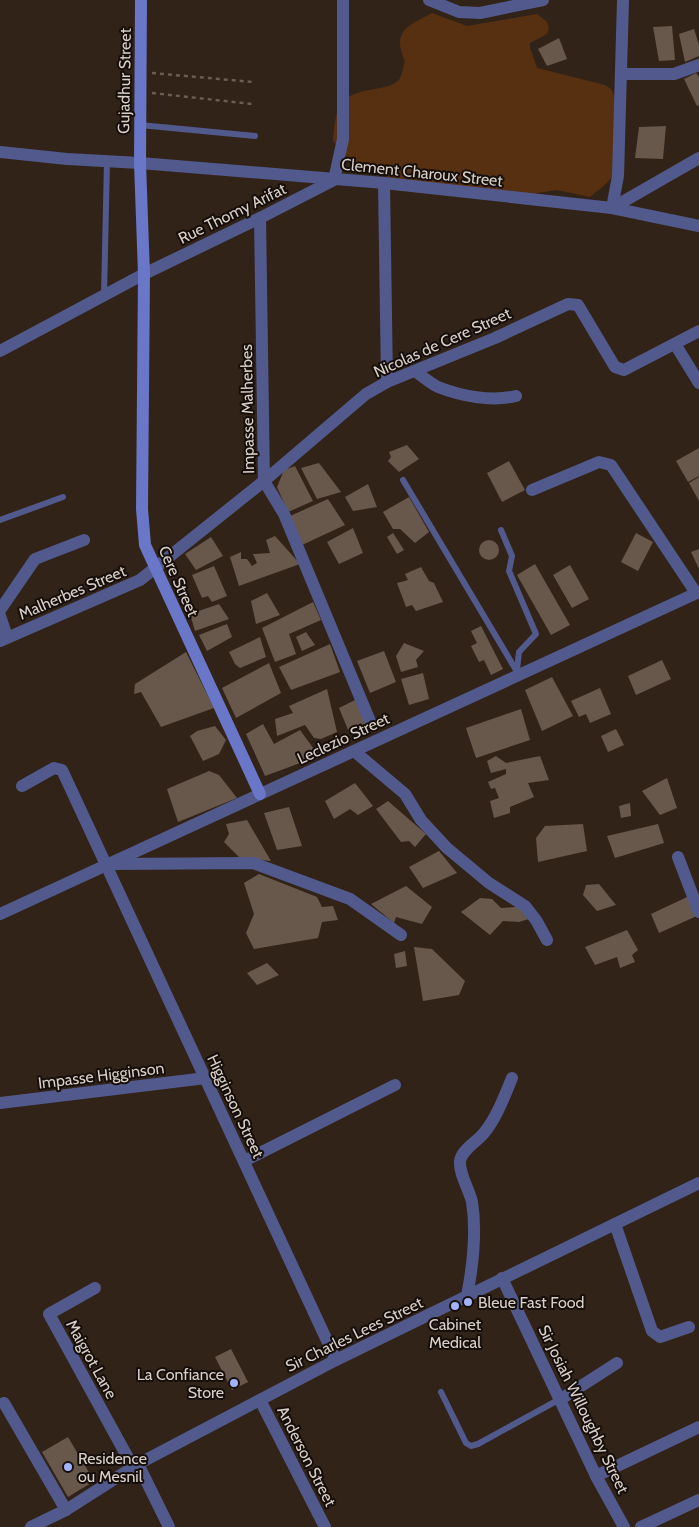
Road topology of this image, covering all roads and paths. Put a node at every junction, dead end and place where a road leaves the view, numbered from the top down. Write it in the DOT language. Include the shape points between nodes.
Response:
graph roads {
  1 [pos="142,0"];
  2 [pos="343,0"];
  3 [pos="429,0"];
  4 [pos="543,0"];
  5 [pos="623,0"];
  6 [pos="699,65"];
  7 [pos="140,72"];
  8 [pos="622,74"];
  9 [pos="253,82"];
  10 [pos="140,91"];
  11 [pos="252,104"];
  12 [pos="140,125"];
  13 [pos="255,136"];
  14 [pos="0,152"];
  15 [pos="699,158"];
  16 [pos="107,161"];
  17 [pos="140,163"];
  18 [pos="334,180"];
  19 [pos="384,183"];
  20 [pos="612,208"];
  21 [pos="260,218"];
  22 [pos="699,226"];
  23 [pos="144,274"];
  24 [pos="104,296"];
  25 [pos="699,331"];
  26 [pos="675,344"];
  27 [pos="0,351"];
  28 [pos="415,371"];
  29 [pos="387,382"];
  30 [pos="699,383"];
  31 [pos="516,396"];
  32 [pos="403,480"];
  33 [pos="264,481"];
  34 [pos="532,490"];
  35 [pos="63,497"];
  36 [pos="0,520"];
  37 [pos="501,530"];
  38 [pos="84,540"];
  39 [pos="154,568"];
  40 [pos="698,593"];
  41 [pos="0,610"];
  42 [pos="0,616"];
  43 [pos="4,639"];
  44 [pos="518,673"];
  45 [pos="372,726"];
  46 [pos="354,751"];
  47 [pos="22,786"];
  48 [pos="260,794"];
  49 [pos="678,857"];
  50 [pos="107,864"];
  51 [pos="699,912"];
  52 [pos="0,914"];
  53 [pos="401,935"];
  54 [pos="547,940"];
  55 [pos="206,1078"];
  56 [pos="512,1078"];
  57 [pos="395,1085"];
  58 [pos="0,1103"];
  59 [pos="244,1161"];
  60 [pos="699,1183"];
  61 [pos="615,1224"];
  62 [pos="502,1278"];
  63 [pos="95,1288"];
  64 [pos="467,1296"];
  65 [pos="689,1328"];
  66 [pos="336,1360"];
  67 [pos="617,1363"];
  68 [pos="441,1392"];
  69 [pos="560,1399"];
  70 [pos="260,1400"];
  71 [pos="4,1403"];
  72 [pos="699,1427"];
  73 [pos="135,1465"];
  74 [pos="596,1476"];
  75 [pos="699,1500"];
  76 [pos="66,1510"];
  77 [pos="31,1527"];
  78 [pos="169,1527"];
  79 [pos="325,1527"];
  80 [pos="624,1527"];
  81 [pos="641,1527"];
  1 -- 7 [label="street, Gujadhur Street"];
  2 -- 18 [label="street" via="344,139"];
  3 -- 4 [label="street" via="459,12 480,14"];
  5 -- 8 [label="street"];
  6 -- 8 [label="street" via="674,74"];
  7 -- 9 [label="path"];
  7 -- 10 [label="street, Gujadhur Street"];
  8 -- 20 [label="street" via="618,176"];
  10 -- 11 [label="path"];
  10 -- 12 [label="street, Gujadhur Street"];
  12 -- 13 [label="lane"];
  12 -- 17 [label="street, Gujadhur Street"];
  14 -- 16 [label="street, Clement Charoux Street"];
  15 -- 20 [label="street"];
  16 -- 17 [label="street, Clement Charoux Street"];
  16 -- 24 [label="lane"];
  17 -- 18 [label="street, Clement Charoux Street"];
  17 -- 23 [label="street, Gujadhur Street"];
  18 -- 19 [label="street, Clement Charoux Street"];
  18 -- 21 [label="street, Rue Thomy Arifat"];
  19 -- 20 [label="street, Clement Charoux Street"];
  19 -- 29 [label="street"];
  20 -- 22 [label="street, Clement Charoux Street"];
  21 -- 23 [label="street, Rue Thomy Arifat"];
  21 -- 33 [label="street, Impasse Malherbes"];
  23 -- 24 [label="street, Rue Thomy Arifat"];
  23 -- 39 [label="street, Cere Street" via="142,509 145,545"];
  24 -- 27 [label="street, Rue Thomy Arifat"];
  25 -- 26 [label="street"];
  26 -- 28 [label="street, Nicolas de Cere Street" via="624,370 615,367 578,305 568,304"];
  26 -- 30 [label="street"];
  28 -- 29 [label="street, Nicolas de Cere Street"];
  28 -- 31 [label="street" via="436,386 480,398"];
  29 -- 33 [label="street, Nicolas de Cere Street" via="351,404"];
  32 -- 44 [label="lane"];
  33 -- 39 [label="street, Nicolas de Cere Street"];
  33 -- 45 [label="street, Impasse Malherbes" via="284,514"];
  34 -- 40 [label="street" via="599,462 612,465"];
  35 -- 36 [label="lane"];
  37 -- 44 [label="lane" via="512,556 509,571 536,634 520,652"];
  38 -- 41 [label="street" via="35,559"];
  39 -- 43 [label="street, Malherbes Street" via="140,580"];
  39 -- 48 [label="street, Cere Street"];
  40 -- 44 [label="street, Leclezio Street"];
  42 -- 43 [label="street"];
  44 -- 46 [label="street, Leclezio Street"];
  46 -- 48 [label="street, Leclezio Street"];
  46 -- 54 [label="street" via="405,794 421,820 447,848 489,883 525,906"];
  47 -- 50 [label="street, Higginson Street" via="54,768 62,770"];
  48 -- 50 [label="street, Leclezio Street"];
  49 -- 51 [label="street"];
  50 -- 52 [label="street, Leclezio Street"];
  50 -- 53 [label="street" via="252,863 350,900"];
  50 -- 55 [label="street, Higginson Street"];
  55 -- 58 [label="street, Impasse Higginson"];
  55 -- 59 [label="street, Higginson Street"];
  56 -- 64 [label="street" via="496,1115 460,1161 474,1221"];
  57 -- 59 [label="street"];
  59 -- 66 [label="street, Higginson Street"];
  60 -- 61 [label="street, Sir Charles Lees Street"];
  61 -- 62 [label="street, Sir Charles Lees Street"];
  61 -- 65 [label="street" via="652,1331 660,1337"];
  62 -- 64 [label="street, Sir Charles Lees Street"];
  62 -- 69 [label="street, Sir Josiah Willoughby Street"];
  63 -- 73 [label="street, Maigrot Lane" via="48,1314"];
  64 -- 66 [label="street, Sir Charles Lees Street"];
  66 -- 70 [label="street, Sir Charles Lees Street"];
  67 -- 69 [label="street"];
  68 -- 69 [label="lane" via="466,1443 471,1446"];
  69 -- 74 [label="street, Sir Josiah Willoughby Street"];
  70 -- 73 [label="street, Sir Charles Lees Street"];
  70 -- 79 [label="street, Anderson Street"];
  71 -- 76 [label="street"];
  72 -- 74 [label="street"];
  73 -- 76 [label="street, Sir Charles Lees Street"];
  73 -- 78 [label="street"];
  74 -- 80 [label="street, Sir Josiah Willoughby Street"];
  75 -- 81 [label="street"];
  76 -- 77 [label="street, Sir Charles Lees Street"];
}
